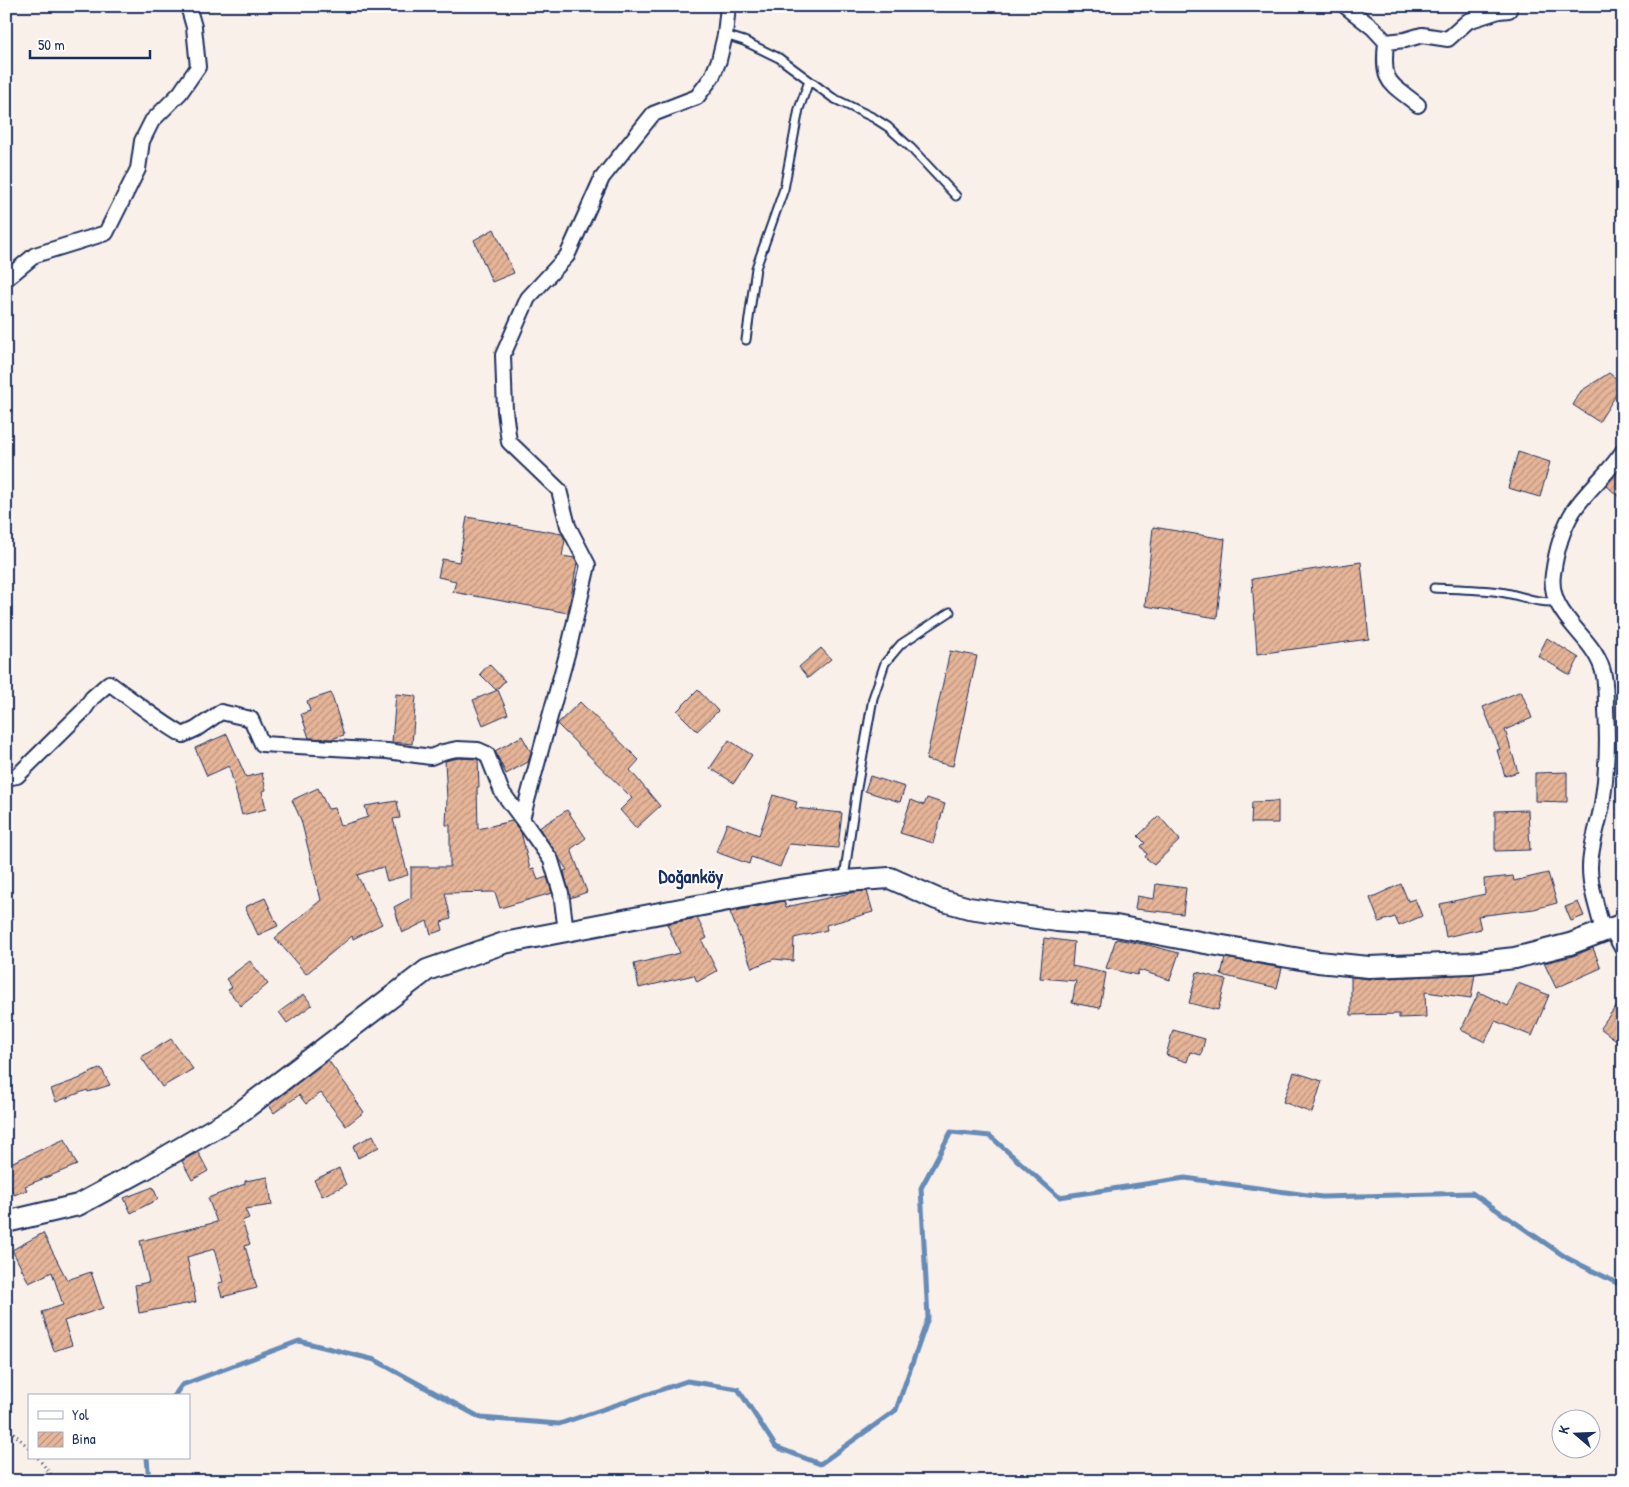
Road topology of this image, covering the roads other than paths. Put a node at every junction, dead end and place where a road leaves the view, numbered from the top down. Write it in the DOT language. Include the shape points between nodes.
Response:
graph roads {
  1 [pos="188,6"];
  2 [pos="728,6"];
  3 [pos="1345,6"];
  4 [pos="1509,6"];
  5 [pos="725,35"];
  6 [pos="1386,42"];
  7 [pos="809,81"];
  8 [pos="1418,105"];
  9 [pos="956,196"];
  10 [pos="6,279"];
  11 [pos="746,340"];
  12 [pos="1623,452"];
  13 [pos="1434,588"];
  14 [pos="1556,602"];
  15 [pos="950,612"];
  16 [pos="6,778"];
  17 [pos="522,820"];
  18 [pos="844,881"];
  19 [pos="1612,928"];
  20 [pos="566,931"];
  21 [pos="1623,950"];
  22 [pos="6,1222"];
  1 -- 10 [label="street" via="194,27 198,67 180,93 152,121 142,141 138,169 106,233 35,255"];
  2 -- 5 [label="street"];
  3 -- 6 [label="street"];
  4 -- 6 [label="street" via="1509,10 1468,21 1448,39 1422,35"];
  5 -- 7 [label="lane" via="763,50"];
  5 -- 17 [label="street" via="712,77 697,96 653,114 602,178 567,256 528,298 502,355 509,442 559,490 568,526 588,565 570,647"];
  6 -- 8 [label="street" via="1384,66 1388,82"];
  7 -- 9 [label="lane" via="833,98 888,127"];
  7 -- 11 [label="lane" via="794,129 784,189 756,268"];
  12 -- 14 [label="street" via="1567,522 1552,577"];
  13 -- 14 [label="lane" via="1490,590 1535,602"];
  14 -- 19 [label="street" via="1593,649 1604,676 1607,764 1602,806 1591,851 1590,883"];
  15 -- 18 [label="lane" via="901,644 885,663 873,698"];
  16 -- 17 [label="street" via="17,776 109,683 183,735 221,712 251,719 262,744 431,756 457,749 478,750 487,754 502,792"];
  17 -- 20 [label="street" via="551,860 561,893"];
  18 -- 19 [label="street" via="890,878 937,899 969,908 1116,926 1309,960 1369,967 1515,958 1570,944"];
  18 -- 20 [label="street"];
  19 -- 21 [label="street"];
  20 -- 22 [label="street" via="504,943 427,970 234,1117 78,1205"];
}
